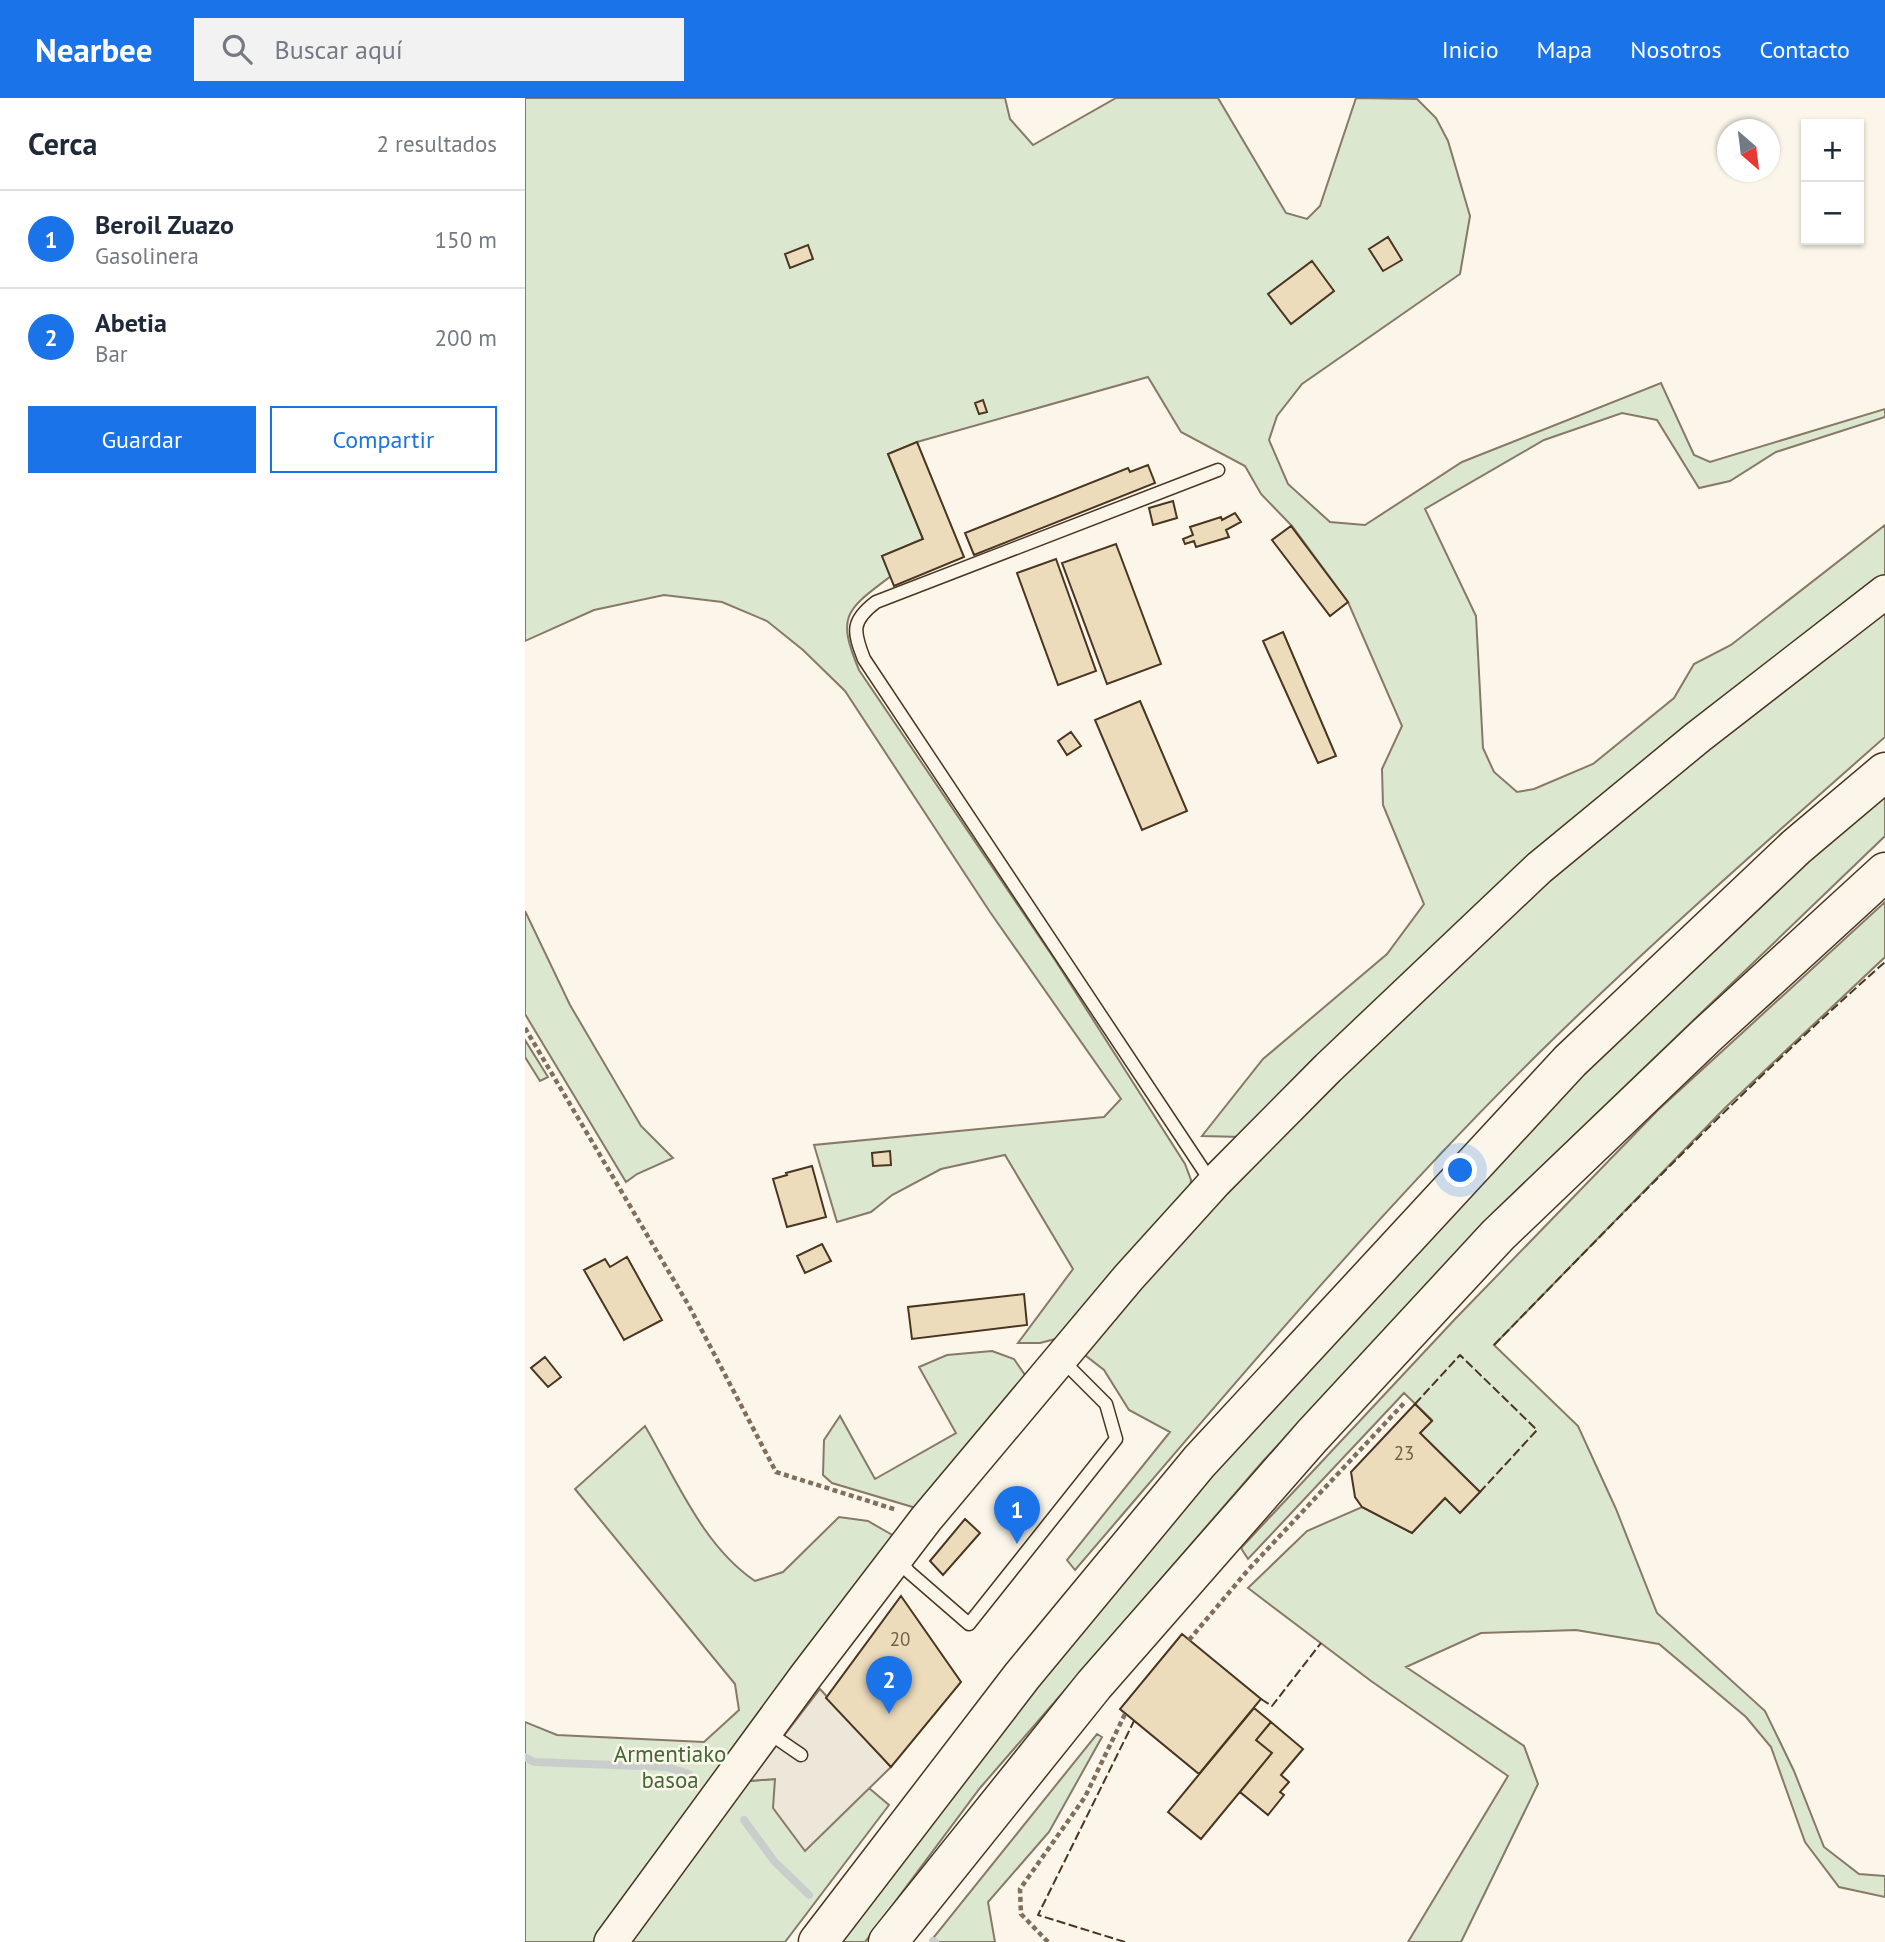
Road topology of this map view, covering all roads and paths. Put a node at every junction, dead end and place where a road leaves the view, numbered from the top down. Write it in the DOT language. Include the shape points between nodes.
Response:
graph roads {
  1 [pos="1218,470"];
  2 [pos="1885,592"];
  3 [pos="1885,772"];
  4 [pos="1885,872"];
  5 [pos="525,1028"];
  6 [pos="1215,1181"];
  7 [pos="1060,1358"];
  8 [pos="1405,1402"];
  9 [pos="926,1519"];
  10 [pos="897,1557"];
  11 [pos="1189,1640"];
  12 [pos="1125,1714"];
  13 [pos="766,1730"];
  14 [pos="801,1755"];
  15 [pos="611,1942"];
  16 [pos="818,1942"];
  17 [pos="888,1942"];
  18 [pos="1048,1942"];
  1 -- 6 [label="lane" via="876,602 860,615 855,637 871,670 1204,1171"];
  2 -- 6 [label="street" via="1539,868"];
  3 -- 16 [label="highway" via="1796,847 1570,1062 1199,1462 1022,1676"];
  4 -- 17 [label="highway" via="1498,1234 1312,1436 1094,1685"];
  5 -- 9 [label="path" via="689,1306 776,1472"];
  6 -- 7 [label="street"];
  7 -- 9 [label="street"];
  7 -- 10 [label="lane" via="1106,1404 1116,1439 969,1623"];
  8 -- 11 [label="path"];
  9 -- 10 [label="street"];
  10 -- 13 [label="street"];
  12 -- 18 [label="path" via="1085,1797 1020,1889 1021,1914"];
  13 -- 14 [label="lane"];
  13 -- 15 [label="street"];
}
